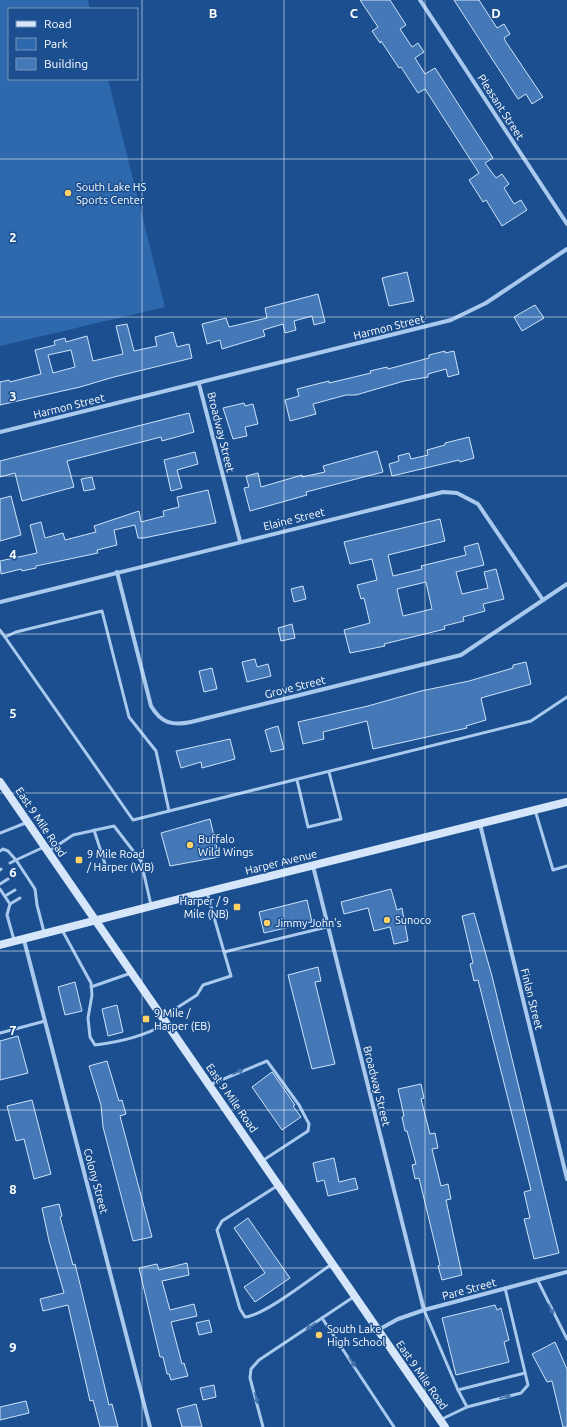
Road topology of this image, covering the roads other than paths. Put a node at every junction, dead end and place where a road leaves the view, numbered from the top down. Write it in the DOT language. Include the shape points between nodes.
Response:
graph roads {
  1 [pos="420,0"];
  2 [pos="567,224"];
  3 [pos="567,249"];
  4 [pos="199,384"];
  5 [pos="143,397"];
  6 [pos="0,432"];
  7 [pos="240,541"];
  8 [pos="117,572"];
  9 [pos="567,584"];
  10 [pos="543,600"];
  11 [pos="0,602"];
  12 [pos="0,630"];
  13 [pos="5,637"];
  14 [pos="567,697"];
  15 [pos="329,772"];
  16 [pos="297,780"];
  17 [pos="0,782"];
  18 [pos="567,802"];
  19 [pos="535,810"];
  20 [pos="169,811"];
  21 [pos="28,822"];
  22 [pos="480,824"];
  23 [pos="94,830"];
  24 [pos="0,834"];
  25 [pos="46,849"];
  26 [pos="0,850"];
  27 [pos="16,860"];
  28 [pos="10,863"];
  29 [pos="105,864"];
  30 [pos="313,866"];
  31 [pos="567,866"];
  32 [pos="22,870"];
  33 [pos="18,872"];
  34 [pos="8,879"];
  35 [pos="29,880"];
  36 [pos="25,883"];
  37 [pos="0,884"];
  38 [pos="0,889"];
  39 [pos="35,889"];
  40 [pos="15,890"];
  41 [pos="30,891"];
  42 [pos="206,892"];
  43 [pos="5,896"];
  44 [pos="20,898"];
  45 [pos="10,904"];
  46 [pos="151,906"];
  47 [pos="96,921"];
  48 [pos="327,927"];
  49 [pos="62,930"];
  50 [pos="44,934"];
  51 [pos="24,940"];
  52 [pos="14,942"];
  53 [pos="0,945"];
  54 [pos="224,952"];
  55 [pos="132,973"];
  56 [pos="91,987"];
  57 [pos="164,1020"];
  58 [pos="45,1021"];
  59 [pos="0,1033"];
  60 [pos="209,1085"];
  61 [pos="262,1161"];
  62 [pos="567,1179"];
  63 [pos="278,1185"];
  64 [pos="332,1264"];
  65 [pos="567,1272"];
  66 [pos="538,1279"];
  67 [pos="505,1288"];
  68 [pos="355,1296"];
  69 [pos="424,1310"];
  70 [pos="322,1318"];
  71 [pos="378,1330"];
  72 [pos="567,1338"];
  73 [pos="526,1373"];
  74 [pos="458,1390"];
  75 [pos="467,1407"];
  76 [pos="440,1420"];
  77 [pos="150,1427"];
  78 [pos="263,1427"];
  79 [pos="394,1427"];
  80 [pos="445,1427"];
  1 -- 2 [label="street, Pleasant Street"];
  3 -- 4 [label="street, Harmon Street" via="486,304 451,320"];
  4 -- 5 [label="street, Broadway Street"];
  4 -- 7 [label="street, Broadway Street"];
  5 -- 6 [label="street, Harmon Street"];
  7 -- 8 [label="street, Elaine Street"];
  7 -- 10 [label="street, Elaine Street" via="443,492 457,493 482,508"];
  8 -- 10 [label="street, Grove Street" via="151,706 161,720 176,725 461,654"];
  8 -- 11 [label="street, Elaine Street"];
  9 -- 10 [label="street, Grove Street"];
  12 -- 13 [label="lane"];
  13 -- 20 [label="lane" via="133,820"];
  13 -- 20 [label="lane" via="102,611 129,717 156,751"];
  14 -- 15 [label="lane" via="531,721"];
  15 -- 16 [label="lane"];
  15 -- 16 [label="lane" via="341,819 308,827"];
  16 -- 20 [label="lane"];
  17 -- 21 [label="main road, East 9 Mile Road"];
  18 -- 19 [label="main road, Harper Avenue"];
  19 -- 22 [label="main road, Harper Avenue"];
  19 -- 31 [label="lane" via="553,870"];
  21 -- 24 [label="lane"];
  21 -- 25 [label="main road, East 9 Mile Road"];
  22 -- 30 [label="main road, Harper Avenue"];
  22 -- 62 [label="street, Finlan Street"];
  23 -- 25 [label="lane" via="73,835"];
  23 -- 29 [label="lane"];
  23 -- 46 [label="lane" via="114,826 141,861"];
  25 -- 27 [label="lane"];
  25 -- 47 [label="main road, East 9 Mile Road"];
  26 -- 27 [label="lane" via="8,851"];
  27 -- 28 [label="lane"];
  27 -- 32 [label="lane"];
  30 -- 42 [label="main road, Harper Avenue"];
  30 -- 48 [label="street, Broadway Street"];
  32 -- 33 [label="lane"];
  32 -- 35 [label="lane"];
  34 -- 37 [label="lane"];
  35 -- 36 [label="lane"];
  35 -- 39 [label="lane"];
  38 -- 43 [label="lane"];
  39 -- 41 [label="lane"];
  39 -- 50 [label="lane"];
  40 -- 43 [label="lane"];
  42 -- 46 [label="main road, Harper Avenue"];
  42 -- 54 [label="lane"];
  43 -- 45 [label="lane"];
  44 -- 45 [label="lane"];
  45 -- 52 [label="lane" via="7,915"];
  46 -- 47 [label="main road, Harper Avenue"];
  47 -- 49 [label="main road, Harper Avenue"];
  47 -- 55 [label="main road, East 9 Mile Road"];
  48 -- 54 [label="lane"];
  48 -- 69 [label="street, Broadway Street"];
  49 -- 50 [label="main road, Harper Avenue"];
  49 -- 56 [label="lane"];
  50 -- 51 [label="main road, Harper Avenue"];
  51 -- 52 [label="main road, Harper Avenue"];
  51 -- 58 [label="street, Colony Street"];
  52 -- 53 [label="main road, Harper Avenue"];
  54 -- 57 [label="lane" via="231,976 203,985 193,997"];
  55 -- 56 [label="lane"];
  55 -- 57 [label="main road, East 9 Mile Road"];
  56 -- 57 [label="lane" via="88,1018 90,1037 95,1045 122,1042 152,1032"];
  57 -- 60 [label="main road, East 9 Mile Road"];
  58 -- 59 [label="lane"];
  58 -- 77 [label="street, Colony Street"];
  60 -- 61 [label="main road, East 9 Mile Road"];
  60 -- 61 [label="lane, one-way" via="267,1061 299,1106 309,1124 308,1131"];
  61 -- 63 [label="main road, East 9 Mile Road"];
  63 -- 64 [label="main road, East 9 Mile Road"];
  63 -- 64 [label="lane" via="222,1221 217,1230 240,1309 245,1316 264,1310"];
  64 -- 68 [label="main road, East 9 Mile Road"];
  65 -- 66 [label="street, Pare Street"];
  66 -- 67 [label="street, Pare Street"];
  66 -- 72 [label="lane, one-way"];
  67 -- 69 [label="street, Pare Street"];
  67 -- 73 [label="lane"];
  68 -- 70 [label="lane"];
  68 -- 71 [label="main road, East 9 Mile Road"];
  69 -- 71 [label="street, Pare Street" via="398,1319"];
  69 -- 74 [label="lane"];
  70 -- 78 [label="lane, one-way" via="259,1360 251,1369 250,1378"];
  70 -- 79 [label="lane, one-way"];
  71 -- 76 [label="main road, East 9 Mile Road"];
  73 -- 74 [label="lane"];
  75 -- 73 [label="lane, one-way" via="521,1393 528,1385"];
  74 -- 75 [label="lane"];
  75 -- 76 [label="lane"];
  76 -- 80 [label="main road, East 9 Mile Road"];
}
